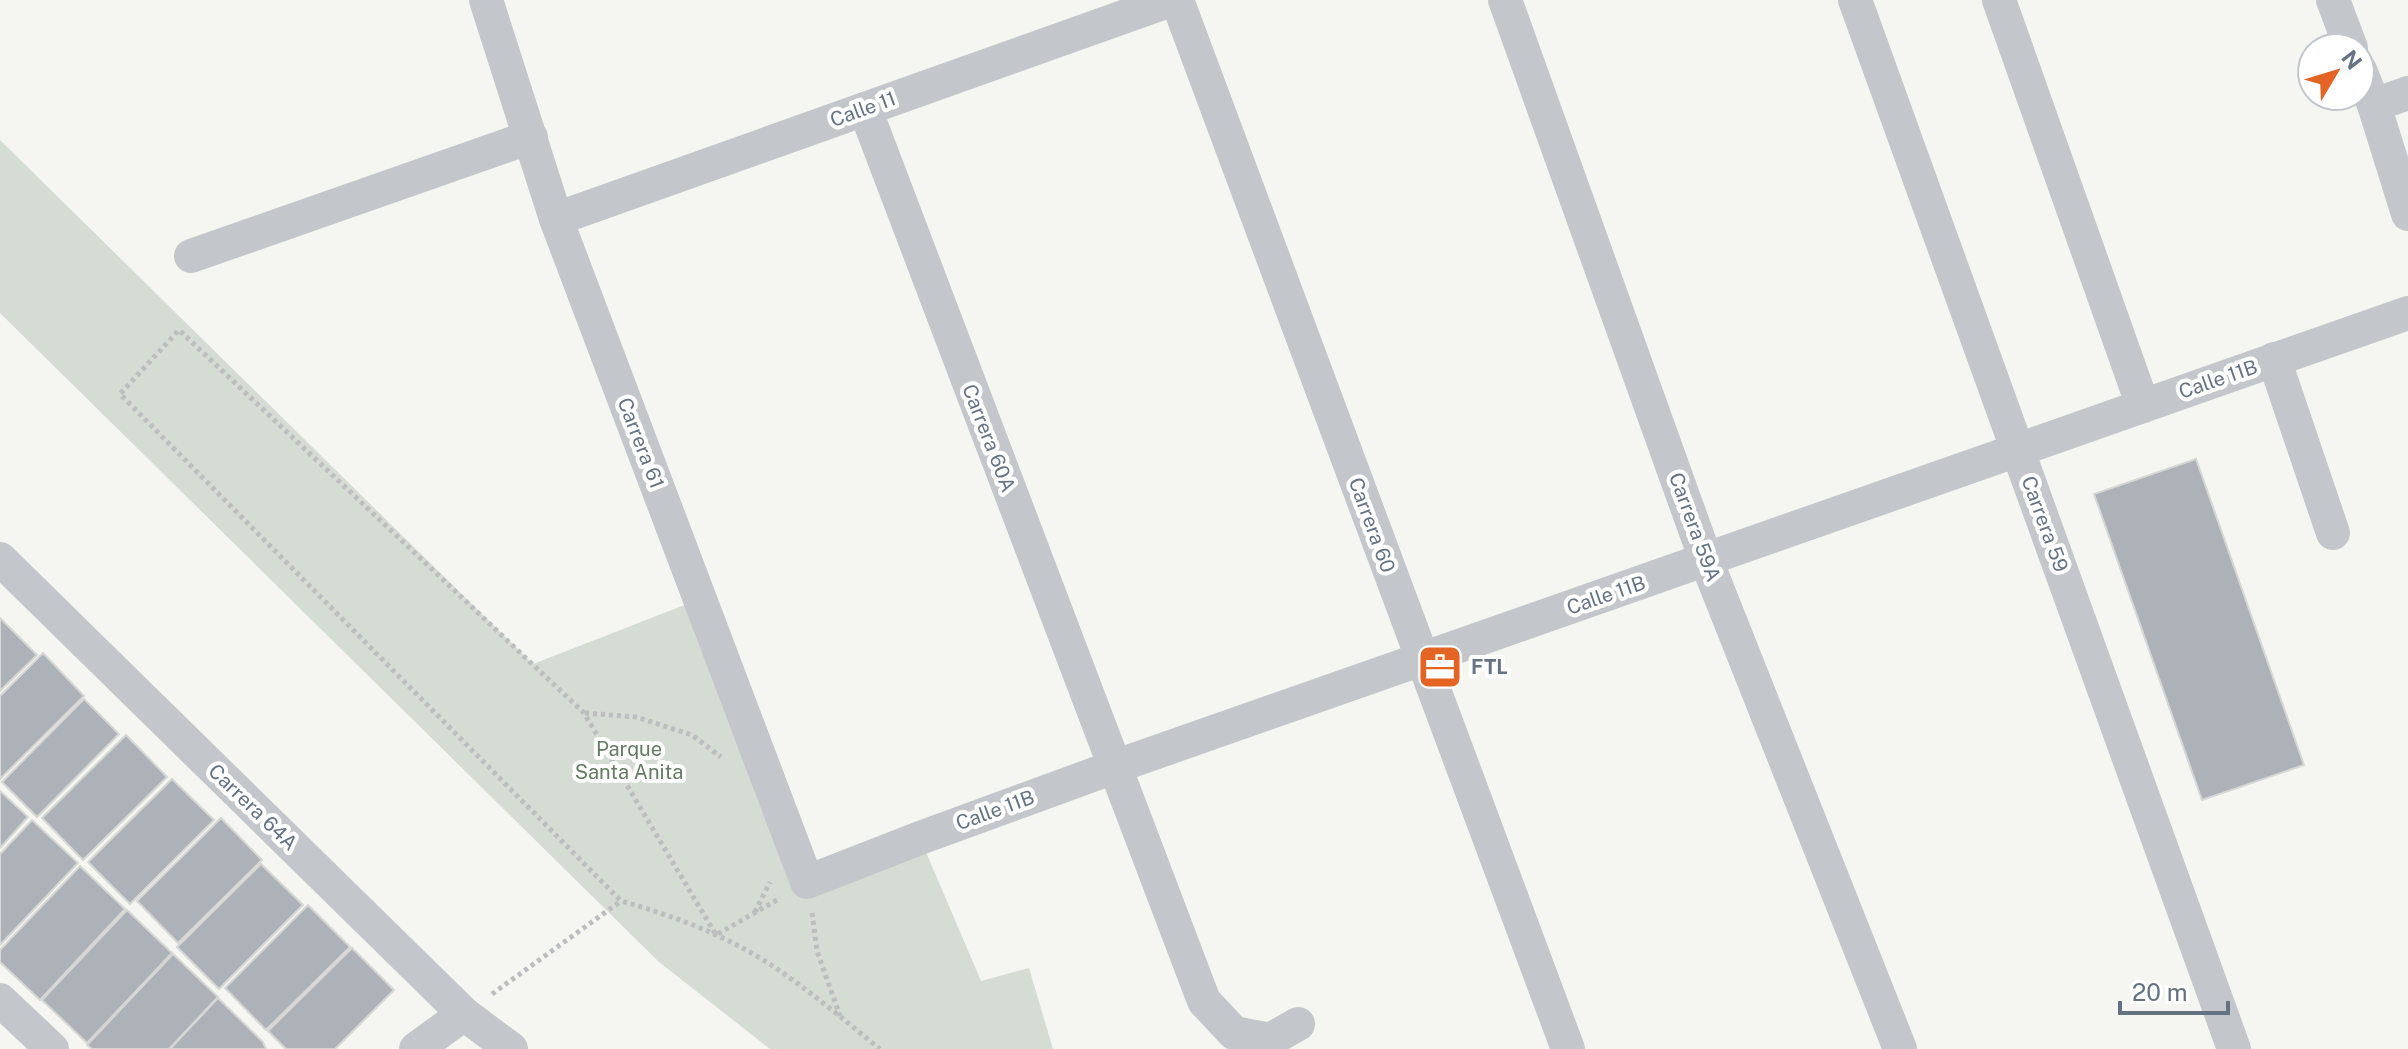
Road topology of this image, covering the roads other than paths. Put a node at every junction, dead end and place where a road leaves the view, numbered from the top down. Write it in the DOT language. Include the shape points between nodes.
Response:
graph roads {
  1 [pos="486,0"];
  2 [pos="1171,0"];
  3 [pos="1177,0"];
  4 [pos="1505,0"];
  5 [pos="1855,0"];
  6 [pos="1999,0"];
  7 [pos="2333,0"];
  8 [pos="2345,32"];
  9 [pos="2408,93"];
  10 [pos="2376,104"];
  11 [pos="865,109"];
  12 [pos="2376,111"];
  13 [pos="531,137"];
  14 [pos="2408,214"];
  15 [pos="556,219"];
  16 [pos="191,256"];
  17 [pos="2408,313"];
  18 [pos="2274,359"];
  19 [pos="2143,406"];
  20 [pos="2018,450"];
  21 [pos="2333,533"];
  22 [pos="0,559"];
  23 [pos="1706,560"];
  24 [pos="1422,659"];
  25 [pos="1114,767"];
  26 [pos="807,882"];
  27 [pos="0,1000"];
  28 [pos="464,1014"];
  29 [pos="1298,1024"];
  30 [pos="52,1049"];
  31 [pos="416,1049"];
  32 [pos="511,1049"];
  33 [pos="1568,1049"];
  34 [pos="1900,1049"];
  35 [pos="2234,1049"];
  1 -- 13 [label="street, Carrera 61"];
  2 -- 11 [label="street, Calle 11"];
  3 -- 24 [label="street, Carrera 60"];
  4 -- 23 [label="street, Carrera 59A"];
  5 -- 20 [label="street, Carrera 59"];
  6 -- 19 [label="street"];
  7 -- 8 [label="street"];
  9 -- 10 [label="street"];
  11 -- 15 [label="street, Calle 11"];
  11 -- 25 [label="street, Carrera 60A"];
  12 -- 14 [label="street"];
  13 -- 15 [label="street, Carrera 61"];
  13 -- 16 [label="street"];
  15 -- 26 [label="street, Carrera 61"];
  17 -- 18 [label="street, Calle 11B"];
  18 -- 19 [label="street, Calle 11B"];
  18 -- 21 [label="street"];
  19 -- 20 [label="street, Calle 11B"];
  20 -- 23 [label="street, Calle 11B"];
  20 -- 35 [label="street, Carrera 59"];
  22 -- 28 [label="street, Carrera 64A"];
  23 -- 24 [label="street, Calle 11B"];
  23 -- 34 [label="street, Carrera 59A"];
  24 -- 25 [label="street, Calle 11B"];
  24 -- 33 [label="street, Carrera 60"];
  25 -- 26 [label="street, Calle 11B"];
  25 -- 29 [label="street, Carrera 60A" via="1204,1001 1234,1033 1270,1040"];
  27 -- 30 [label="street"];
  28 -- 31 [label="street"];
  28 -- 32 [label="street, Carrera 64A"];
}
